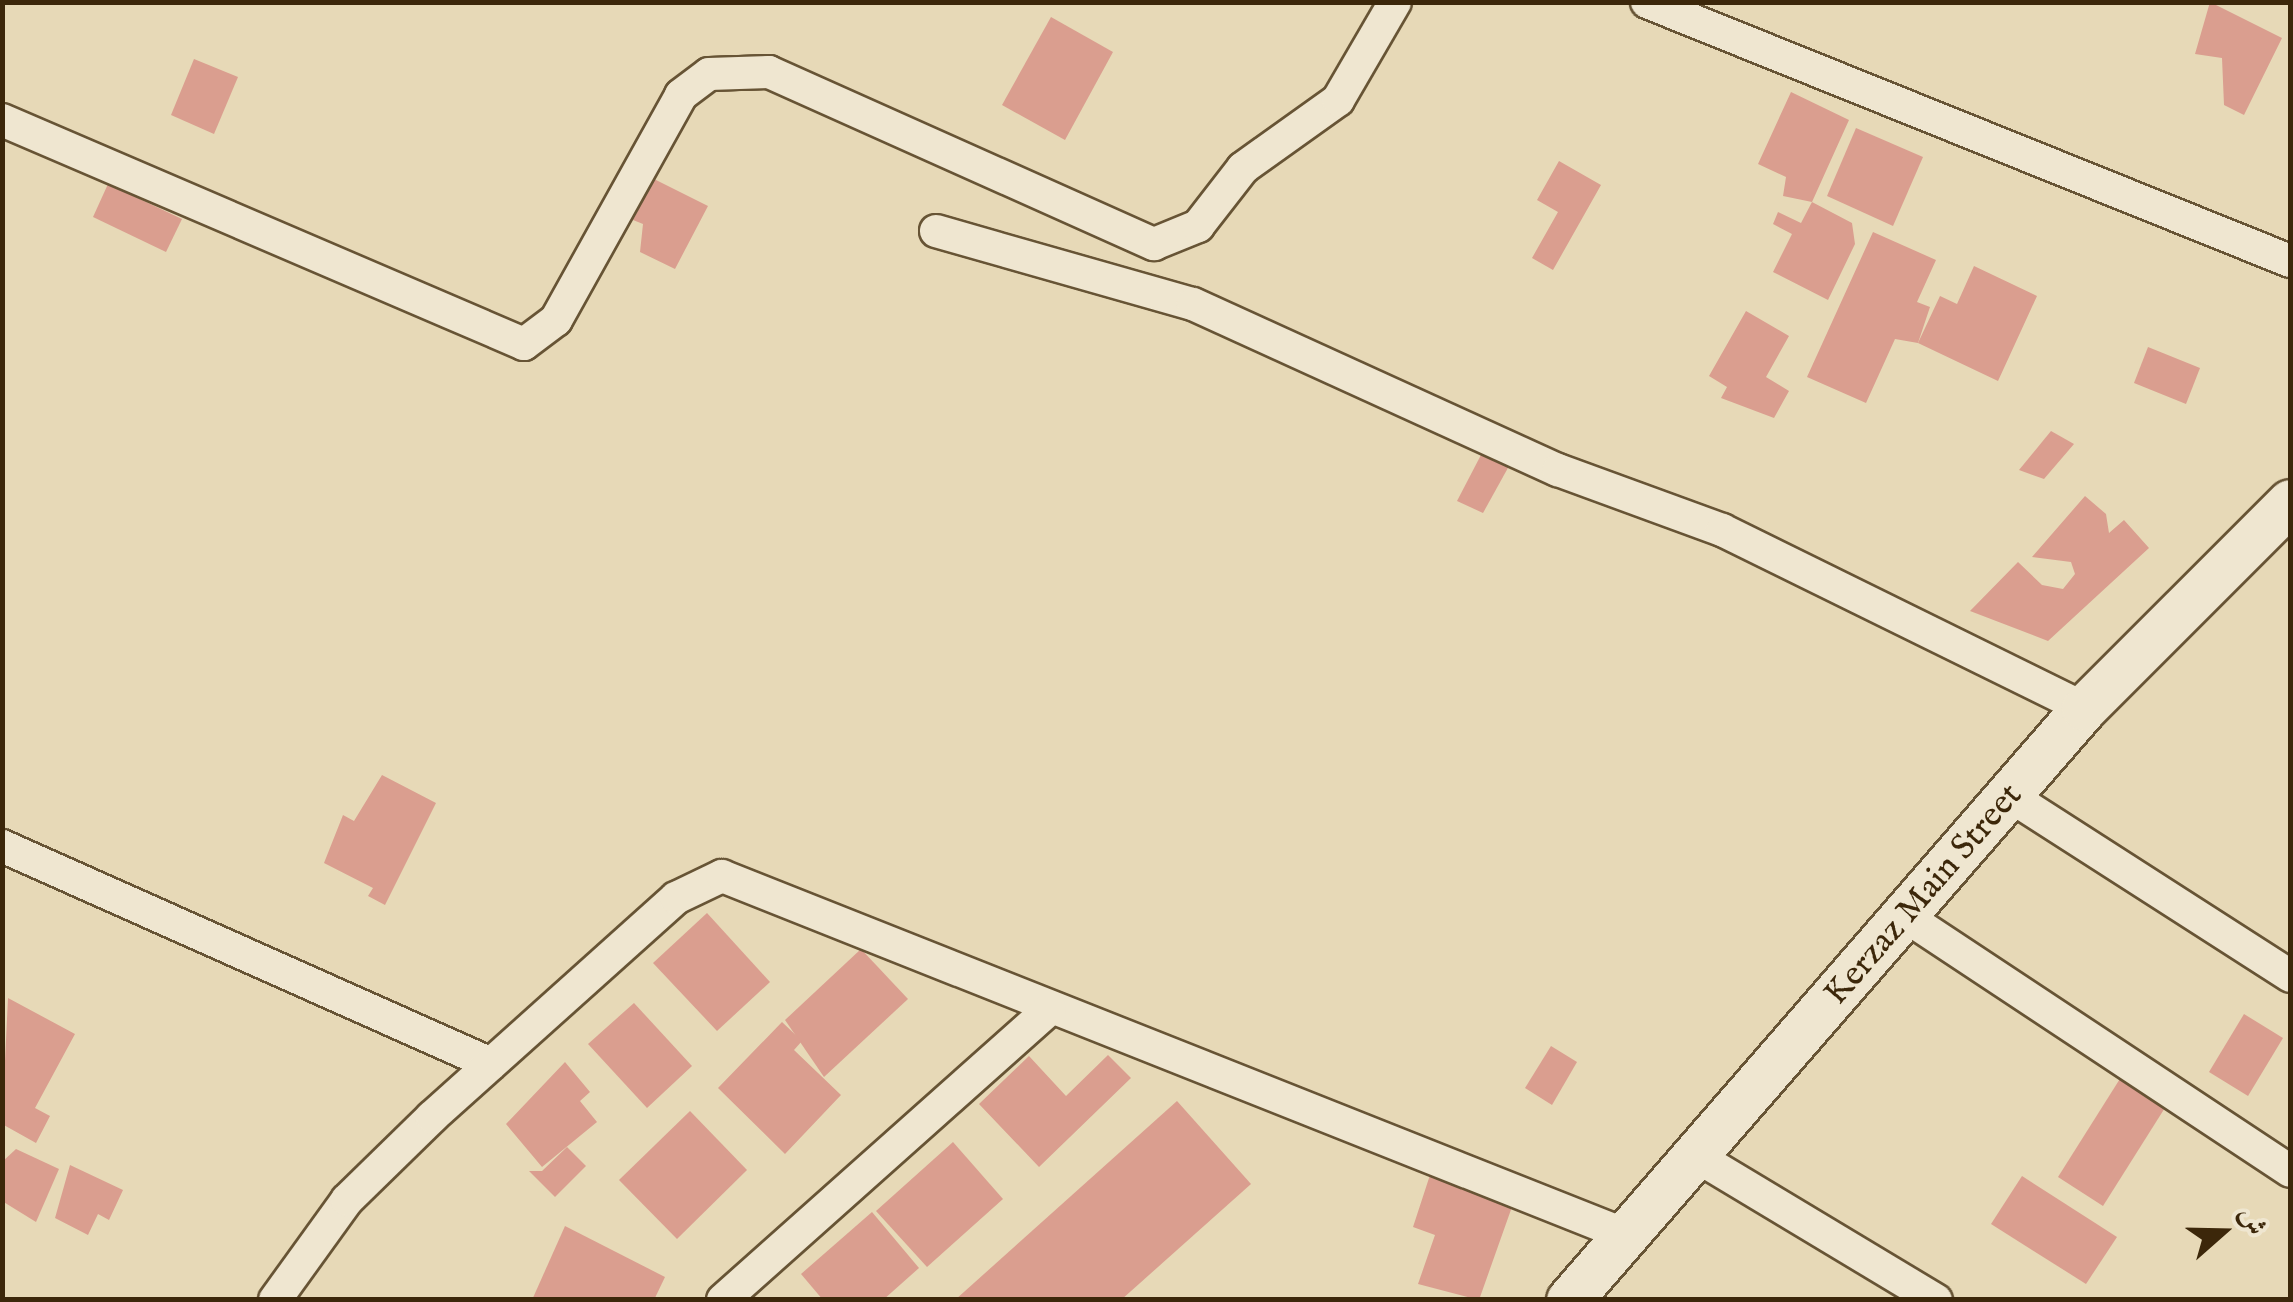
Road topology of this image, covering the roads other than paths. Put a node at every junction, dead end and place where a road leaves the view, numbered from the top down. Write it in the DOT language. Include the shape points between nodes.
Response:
graph roads {
  1 [pos="1395,2"];
  2 [pos="1647,2"];
  3 [pos="2,120"];
  4 [pos="936,230"];
  5 [pos="2290,261"];
  6 [pos="2290,502"];
  7 [pos="2084,708"];
  8 [pos="2010,796"];
  9 [pos="2,846"];
  10 [pos="1905,916"];
  11 [pos="2290,976"];
  12 [pos="1050,1009"];
  13 [pos="490,1064"];
  14 [pos="1696,1156"];
  15 [pos="2290,1171"];
  16 [pos="1626,1235"];
  17 [pos="275,1300"];
  18 [pos="723,1300"];
  19 [pos="1569,1300"];
  20 [pos="1936,1300"];
  1 -- 3 [label="street" via="1338,100 1242,168 1198,226 1154,244 769,72 709,74 681,96 556,320 524,344"];
  2 -- 5 [label="street"];
  4 -- 7 [label="street" via="1193,304 1558,470 1722,530"];
  6 -- 7 [label="street, Kerzaz Main Street"];
  7 -- 8 [label="street, Kerzaz Main Street"];
  8 -- 10 [label="street, Kerzaz Main Street"];
  8 -- 11 [label="street"];
  9 -- 13 [label="street"];
  10 -- 14 [label="street, Kerzaz Main Street"];
  10 -- 15 [label="street"];
  12 -- 13 [label="street" via="722,876 676,898"];
  12 -- 16 [label="street"];
  12 -- 18 [label="street"];
  13 -- 17 [label="street" via="346,1200"];
  14 -- 16 [label="street, Kerzaz Main Street"];
  14 -- 20 [label="street"];
  16 -- 19 [label="street, Kerzaz Main Street"];
}
